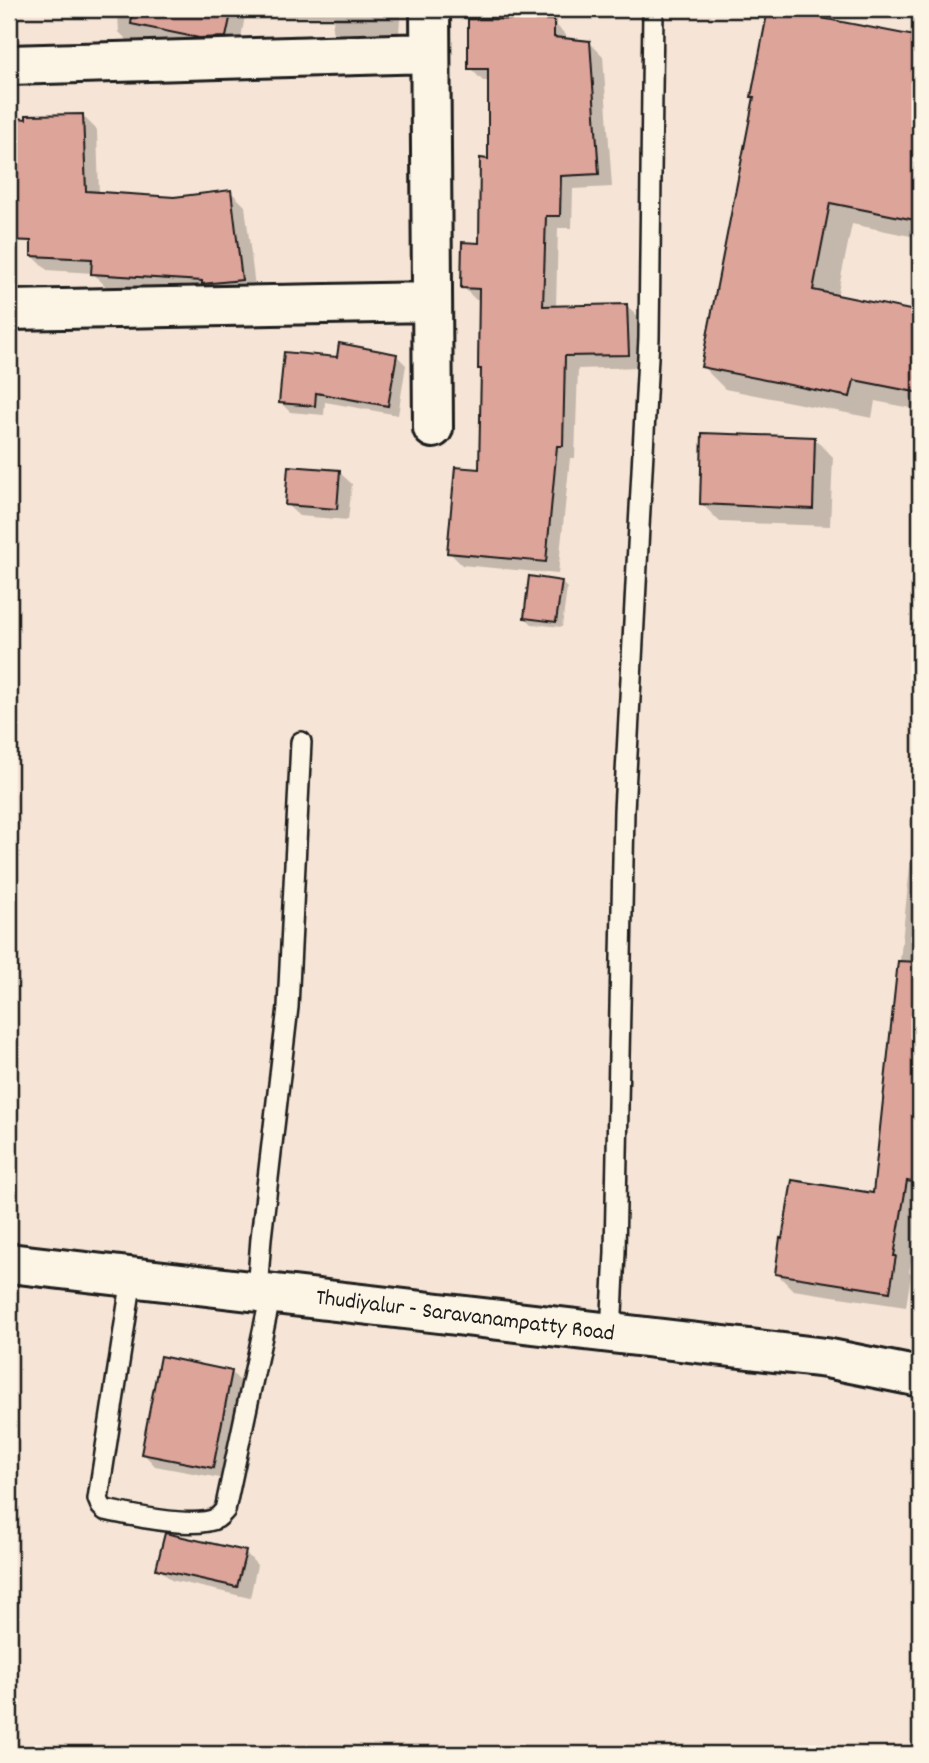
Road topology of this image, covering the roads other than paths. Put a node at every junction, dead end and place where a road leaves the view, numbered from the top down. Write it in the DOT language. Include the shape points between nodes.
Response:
graph roads {
  1 [pos="430,9"];
  2 [pos="653,9"];
  3 [pos="430,53"];
  4 [pos="9,65"];
  5 [pos="431,302"];
  6 [pos="9,310"];
  7 [pos="433,428"];
  8 [pos="301,742"];
  9 [pos="9,1264"];
  10 [pos="132,1278"];
  11 [pos="264,1293"];
  12 [pos="611,1334"];
  13 [pos="920,1377"];
  1 -- 3 [label="street"];
  2 -- 12 [label="lane" via="649,338 624,811"];
  3 -- 4 [label="street"];
  3 -- 5 [label="street"];
  5 -- 6 [label="street"];
  5 -- 7 [label="street"];
  8 -- 11 [label="lane" via="288,1007 261,1238"];
  9 -- 10 [label="street, Thudiyalur - Saravanampatty Road"];
  10 -- 11 [label="street, Thudiyalur - Saravanampatty Road"];
  10 -- 11 [label="lane" via="98,1499 105,1510 154,1519 201,1522 225,1510"];
  11 -- 12 [label="street, Thudiyalur - Saravanampatty Road"];
  12 -- 13 [label="street, Thudiyalur - Saravanampatty Road" via="826,1358"];
}
